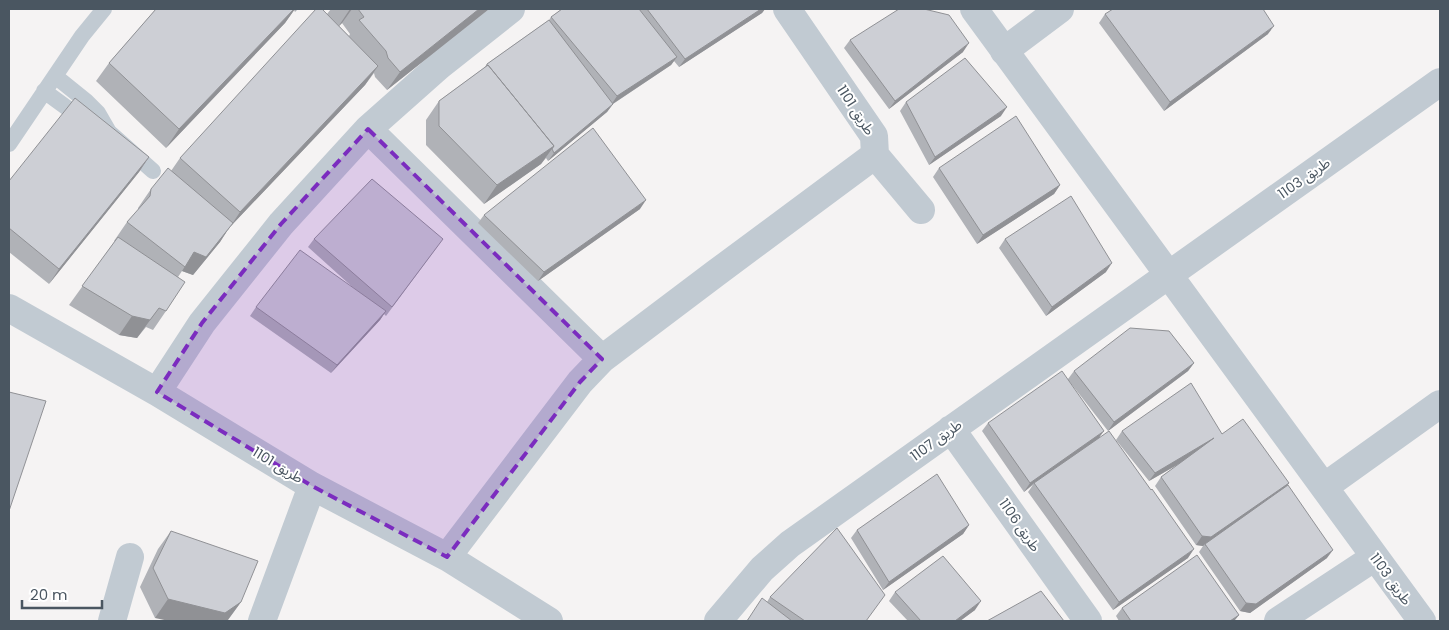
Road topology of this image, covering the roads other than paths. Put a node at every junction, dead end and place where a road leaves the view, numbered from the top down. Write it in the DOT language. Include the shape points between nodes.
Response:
graph roads {
  1 [pos="104,9"];
  2 [pos="511,9"];
  3 [pos="974,9"];
  4 [pos="1060,9"];
  5 [pos="798,13"];
  6 [pos="1004,51"];
  7 [pos="55,76"];
  8 [pos="1440,82"];
  9 [pos="44,91"];
  10 [pos="368,129"];
  11 [pos="109,132"];
  12 [pos="9,144"];
  13 [pos="875,156"];
  14 [pos="154,171"];
  15 [pos="921,210"];
  16 [pos="1168,274"];
  17 [pos="9,308"];
  18 [pos="602,359"];
  19 [pos="157,392"];
  20 [pos="1440,404"];
  21 [pos="952,429"];
  22 [pos="312,486"];
  23 [pos="1324,488"];
  24 [pos="447,556"];
  25 [pos="130,557"];
  26 [pos="1375,557"];
  27 [pos="112,621"];
  28 [pos="262,621"];
  29 [pos="549,621"];
  30 [pos="718,621"];
  31 [pos="1088,621"];
  32 [pos="1278,621"];
  33 [pos="1422,621"];
  1 -- 7 [label="lane"];
  2 -- 10 [label="street" via="439,66"];
  3 -- 6 [label="street, طريق 1103"];
  4 -- 6 [label="street"];
  5 -- 13 [label="street, طريق 1101" via="874,136"];
  6 -- 16 [label="street, طريق 1103"];
  7 -- 9 [label="lane"];
  7 -- 11 [label="lane" via="98,113"];
  8 -- 16 [label="street, طريق 1103"];
  9 -- 11 [label="lane" via="90,124"];
  9 -- 12 [label="lane"];
  10 -- 18 [label="street"];
  10 -- 19 [label="street" via="281,224 202,323"];
  11 -- 14 [label="lane"];
  13 -- 15 [label="street"];
  13 -- 18 [label="street"];
  16 -- 21 [label="street, طريق 1107"];
  16 -- 23 [label="street, طريق 1103"];
  17 -- 19 [label="street, طريق 1101"];
  18 -- 24 [label="street" via="580,382"];
  19 -- 22 [label="street, طريق 1101"];
  20 -- 23 [label="street"];
  21 -- 30 [label="street, طريق 1107" via="790,544 762,570"];
  21 -- 31 [label="street, طريق 1106"];
  22 -- 24 [label="street, طريق 1101"];
  22 -- 28 [label="street"];
  23 -- 26 [label="street, طريق 1103"];
  24 -- 29 [label="street, طريق 1101"];
  25 -- 27 [label="street"];
  26 -- 32 [label="street"];
  26 -- 33 [label="street, طريق 1103"];
}
